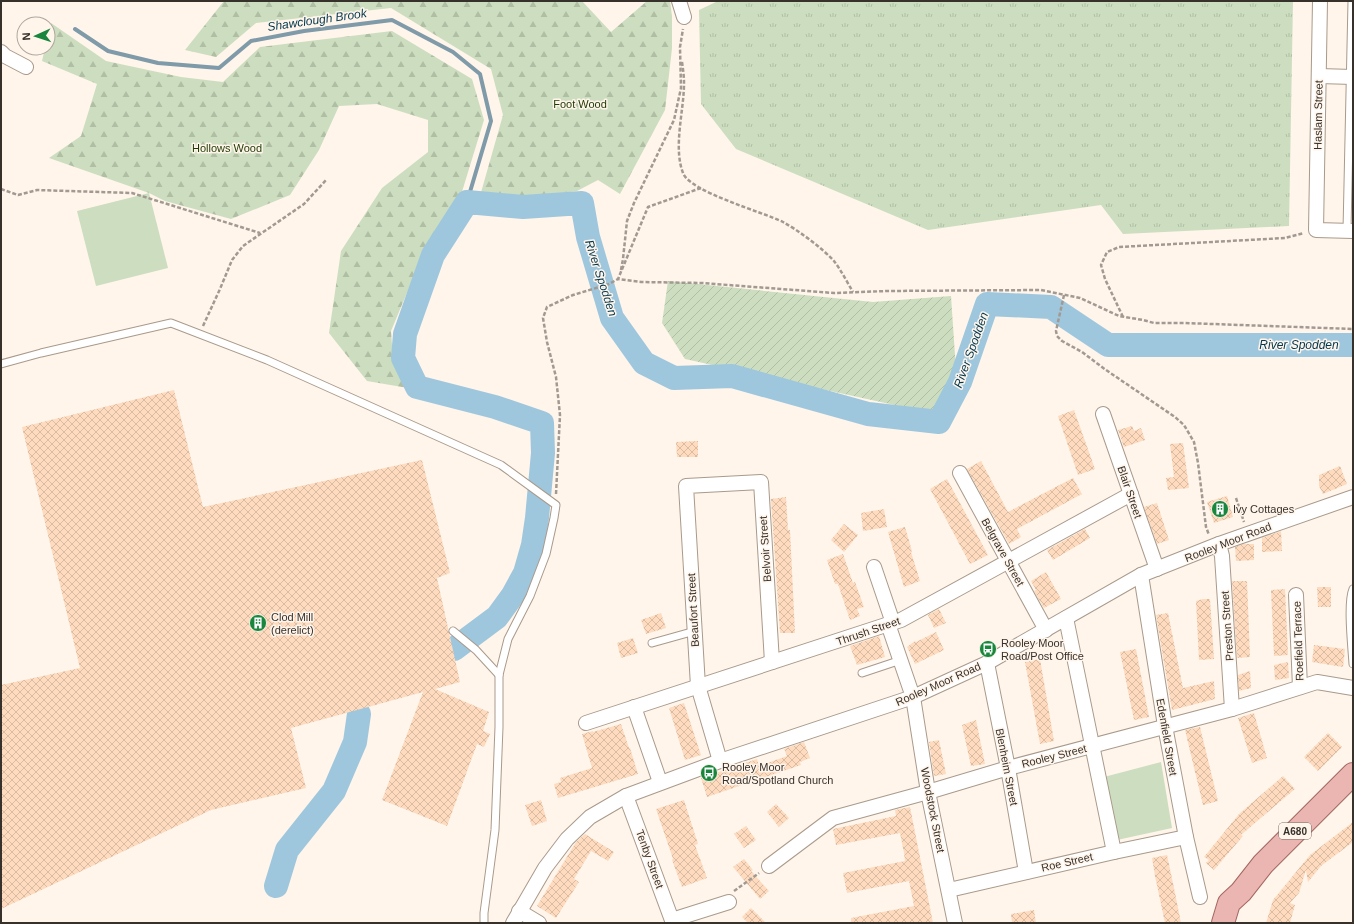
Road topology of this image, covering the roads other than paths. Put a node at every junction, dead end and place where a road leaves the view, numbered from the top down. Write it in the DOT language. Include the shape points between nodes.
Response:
graph roads {
  1 [pos="679,1"];
  2 [pos="1320,1"];
  3 [pos="1352,1"];
  4 [pos="684,17"];
  5 [pos="1,52"];
  6 [pos="26,67"];
  7 [pos="1319,76"];
  8 [pos="1352,77"];
  9 [pos="1350,231"];
  10 [pos="1,364"];
  11 [pos="1103,414"];
  12 [pos="960,473"];
  13 [pos="715,485"];
  14 [pos="1131,494"];
  15 [pos="1353,497"];
  16 [pos="1216,546"];
  17 [pos="1008,561"];
  18 [pos="874,567"];
  19 [pos="1157,569"];
  20 [pos="1141,575"];
  21 [pos="1353,589"];
  22 [pos="1296,595"];
  23 [pos="1066,618"];
  24 [pos="890,624"];
  25 [pos="1046,630"];
  26 [pos="453,631"];
  27 [pos="695,631"];
  28 [pos="652,644"];
  29 [pos="901,660"];
  30 [pos="772,662"];
  31 [pos="987,663"];
  32 [pos="1353,664"];
  33 [pos="862,673"];
  34 [pos="499,675"];
  35 [pos="698,686"];
  36 [pos="1300,687"];
  37 [pos="1353,688"];
  38 [pos="913,697"];
  39 [pos="634,708"];
  40 [pos="1232,709"];
  41 [pos="586,723"];
  42 [pos="1165,726"];
  43 [pos="1092,746"];
  44 [pos="720,761"];
  45 [pos="1008,768"];
  46 [pos="1353,774"];
  47 [pos="660,782"];
  48 [pos="928,792"];
  49 [pos="626,796"];
  50 [pos="1186,837"];
  51 [pos="1114,852"];
  52 [pos="769,866"];
  53 [pos="1026,872"];
  54 [pos="949,890"];
  55 [pos="1241,892"];
  56 [pos="1200,897"];
  57 [pos="730,902"];
  58 [pos="516,917"];
  59 [pos="673,922"];
  60 [pos="484,923"];
  61 [pos="539,923"];
  62 [pos="955,923"];
  63 [pos="1223,923"];
  64 [pos="1237,923"];
  1 -- 4 [label="street"];
  2 -- 7 [label="street, Haslam Street"];
  3 -- 8 [label="lane"];
  5 -- 6 [label="street"];
  7 -- 8 [label="street"];
  7 -- 9 [label="street, Haslam Street" via="1316,230"];
  8 -- 9 [label="lane"];
  10 -- 34 [label="lane" via="171,323 267,360 501,465 556,505 546,554 530,596 508,639"];
  11 -- 14 [label="street, Blair Street"];
  12 -- 17 [label="street, Belgrave Street"];
  13 -- 27 [label="street, Beaufort Street" via="686,486"];
  13 -- 30 [label="street, Belvoir Street" via="761,482"];
  14 -- 17 [label="street, Thrush Street"];
  14 -- 19 [label="street, Blair Street"];
  15 -- 16 [label="street, Rooley Moor Road"];
  16 -- 19 [label="street, Rooley Moor Road"];
  16 -- 40 [label="street, Preston Street" via="1222,556"];
  17 -- 24 [label="street, Thrush Street"];
  17 -- 25 [label="street, Belgrave Street"];
  18 -- 24 [label="street, Woodstock Street"];
  19 -- 20 [label="street, Rooley Moor Road"];
  20 -- 23 [label="street, Rooley Moor Road"];
  20 -- 42 [label="street, Edenfield Street"];
  21 -- 32 [label="lane" via="1350,607"];
  22 -- 36 [label="street, Roefield Terrace"];
  23 -- 25 [label="street, Rooley Moor Road"];
  23 -- 43 [label="street"];
  24 -- 29 [label="street, Woodstock Street"];
  24 -- 30 [label="street, Thrush Street"];
  25 -- 31 [label="street, Rooley Moor Road"];
  26 -- 34 [label="lane" via="476,650"];
  27 -- 28 [label="lane"];
  27 -- 35 [label="street, Beaufort Street"];
  29 -- 33 [label="lane"];
  29 -- 38 [label="street, Woodstock Street"];
  30 -- 35 [label="street, Thrush Street"];
  31 -- 38 [label="street, Rooley Moor Road"];
  31 -- 45 [label="street, Blenheim Street"];
  34 -- 60 [label="lane" via="495,830"];
  35 -- 39 [label="street, Thrush Street"];
  35 -- 44 [label="street, Beaufort Street"];
  36 -- 37 [label="street, Rooley Street" via="1317,682"];
  36 -- 40 [label="street, Rooley Street"];
  38 -- 44 [label="street, Rooley Moor Road"];
  38 -- 48 [label="street, Woodstock Street"];
  39 -- 41 [label="street, Thrush Street"];
  39 -- 47 [label="street"];
  40 -- 42 [label="street, Rooley Street"];
  42 -- 43 [label="street, Rooley Street"];
  42 -- 50 [label="street, Edenfield Street"];
  43 -- 45 [label="street, Rooley Street"];
  43 -- 51 [label="street"];
  44 -- 47 [label="street, Rooley Moor Road"];
  45 -- 48 [label="street, Rooley Street"];
  45 -- 53 [label="street, Blenheim Street"];
  46 -- 55 [label="main road, A680" via="1263,864"];
  47 -- 49 [label="street, Rooley Moor Road"];
  48 -- 52 [label="street, Rooley Street" via="833,818"];
  48 -- 54 [label="street, Woodstock Street"];
  49 -- 58 [label="street, Rooley Moor Road" via="590,817 567,839 545,868"];
  49 -- 59 [label="street, Tenby Street"];
  50 -- 51 [label="street, Roe Street"];
  50 -- 56 [label="street, Edenfield Street"];
  51 -- 53 [label="street, Roe Street"];
  53 -- 54 [label="street, Roe Street"];
  54 -- 62 [label="street, Woodstock Street"];
  55 -- 63 [label="main road, A680" via="1229,903"];
  55 -- 64 [label="main road"];
  57 -- 59 [label="street"];
  58 -- 61 [label="street"];
}
